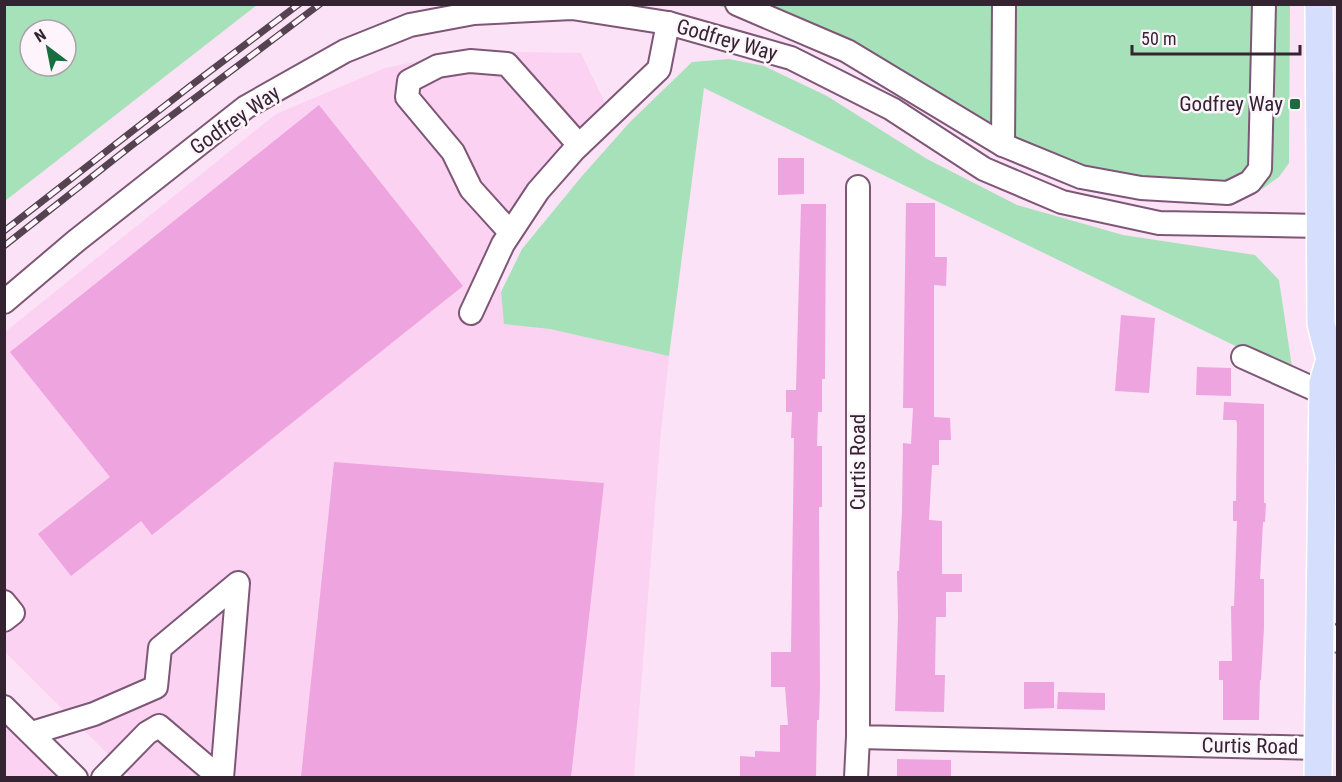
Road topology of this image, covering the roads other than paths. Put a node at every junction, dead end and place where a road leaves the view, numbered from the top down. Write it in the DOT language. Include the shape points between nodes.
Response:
graph roads {
  1 [pos="425,4"];
  2 [pos="737,4"];
  3 [pos="1004,4"];
  4 [pos="1264,4"];
  5 [pos="1319,4"];
  6 [pos="566,6"];
  7 [pos="669,23"];
  8 [pos="410,25"];
  9 [pos="579,145"];
  10 [pos="1003,145"];
  11 [pos="858,187"];
  12 [pos="1321,226"];
  13 [pos="510,232"];
  14 [pos="4,302"];
  15 [pos="471,313"];
  16 [pos="1243,357"];
  17 [pos="1334,359"];
  18 [pos="1323,393"];
  19 [pos="4,602"];
  20 [pos="4,620"];
  21 [pos="1329,634"];
  22 [pos="1328,668"];
  23 [pos="4,707"];
  24 [pos="32,733"];
  25 [pos="858,737"];
  26 [pos="1318,748"];
  27 [pos="76,777"];
  28 [pos="103,777"];
  29 [pos="221,777"];
  30 [pos="856,777"];
  31 [pos="1318,777"];
  1 -- 8 [label="street"];
  2 -- 10 [label="street" via="847,51"];
  3 -- 10 [label="street"];
  4 -- 10 [label="street" via="1260,169 1250,182 1228,193 1141,188 1081,177"];
  5 -- 12 [label="main road"];
  6 -- 7 [label="street, Godfrey Way"];
  6 -- 8 [label="street, Godfrey Way" via="474,12"];
  7 -- 9 [label="street" via="659,69"];
  7 -- 12 [label="street, Godfrey Way" via="791,58 892,109 984,169 1062,202 1158,223"];
  8 -- 14 [label="street, Godfrey Way" via="345,51 246,107"];
  9 -- 13 [label="street" via="538,191"];
  9 -- 13 [label="street" via="507,63 470,61 438,66 409,81 407,97 453,152 471,189"];
  11 -- 25 [label="street, Curtis Road"];
  12 -- 17 [label="main road" via="1321,324"];
  13 -- 15 [label="street"];
  16 -- 18 [label="street"];
  17 -- 18 [label="main road" via="1323,382"];
  18 -- 21 [label="main road"];
  19 -- 20 [label="street" via="13,613"];
  21 -- 22 [label="main road"];
  22 -- 26 [label="main road"];
  23 -- 24 [label="street"];
  24 -- 27 [label="street"];
  24 -- 29 [label="street" via="94,714 156,687 160,648 238,583"];
  25 -- 26 [label="street, Curtis Road"];
  25 -- 30 [label="street, Curtis Road"];
  26 -- 31 [label="main road"];
  28 -- 29 [label="street" via="159,726"];
}
